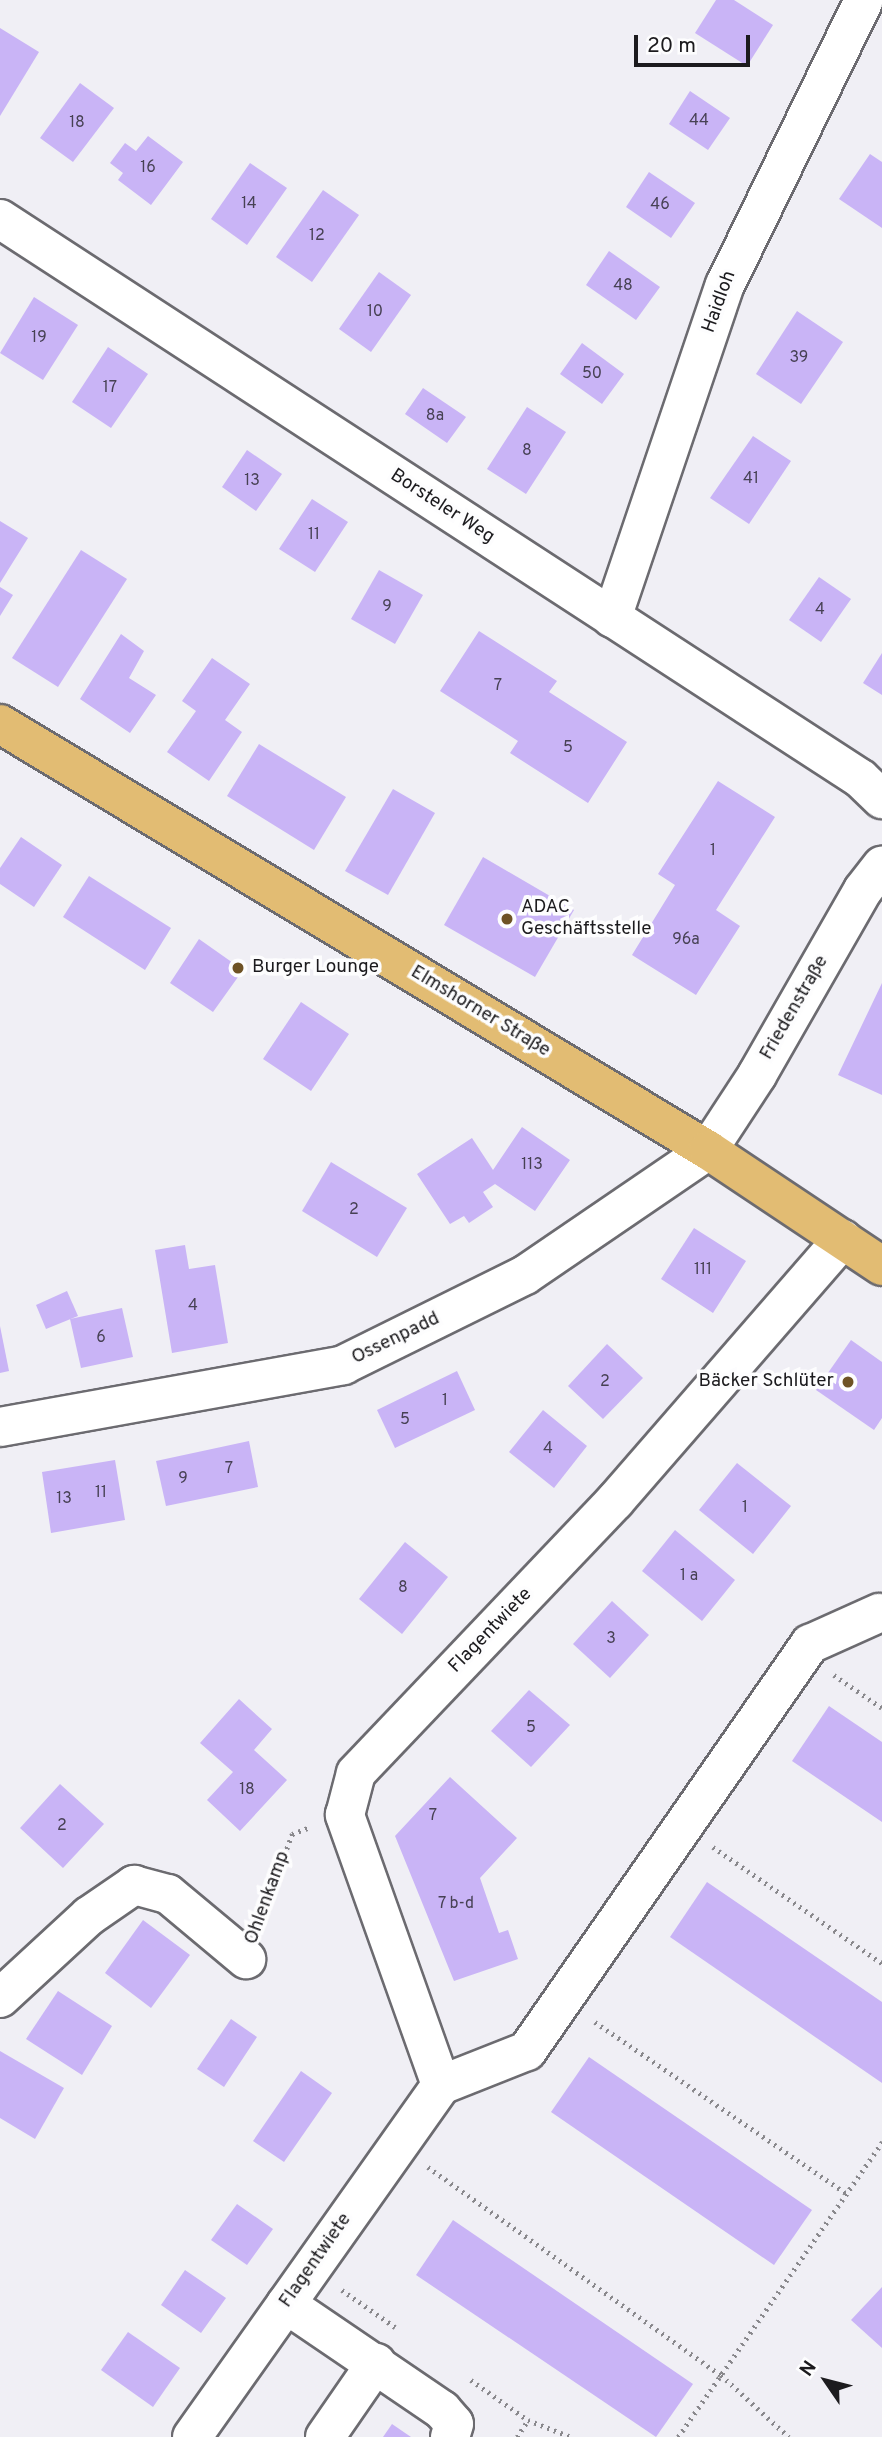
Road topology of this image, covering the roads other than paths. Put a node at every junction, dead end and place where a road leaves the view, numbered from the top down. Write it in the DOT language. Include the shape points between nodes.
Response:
graph roads {
  1 [pos="864,0"];
  2 [pos="0,219"];
  3 [pos="612,618"];
  4 [pos="0,724"];
  5 [pos="882,799"];
  6 [pos="882,866"];
  7 [pos="708,1150"];
  8 [pos="843,1239"];
  9 [pos="882,1266"];
  10 [pos="0,1427"];
  11 [pos="879,1614"];
  12 [pos="246,1959"];
  13 [pos="0,1998"];
  14 [pos="441,2085"];
  15 [pos="286,2304"];
  16 [pos="376,2363"];
  17 [pos="192,2437"];
  18 [pos="325,2437"];
  19 [pos="450,2437"];
  1 -- 3 [label="street, Haidloh" via="725,285"];
  2 -- 3 [label="street, Borsteler Weg"];
  3 -- 5 [label="street, Borsteler Weg" via="861,779"];
  4 -- 7 [label="main road, Elmshorner Straße"];
  6 -- 7 [label="street, Friedenstraße" via="863,890 757,1075"];
  7 -- 8 [label="main road, Elmshorner Straße"];
  7 -- 10 [label="street, Ossenpadd" via="525,1275 343,1365"];
  8 -- 9 [label="main road, Elmshorner Straße"];
  8 -- 14 [label="street, Flagentwiete" via="615,1501 356,1773 345,1815"];
  11 -- 14 [label="street" via="810,1644 527,2051"];
  12 -- 13 [label="street, Ohlenkamp" via="168,1894 134,1885 89,1916"];
  14 -- 15 [label="street, Flagentwiete"];
  15 -- 16 [label="street"];
  15 -- 17 [label="street, Flagentwiete"];
  16 -- 18 [label="street"];
  16 -- 19 [label="street" via="442,2410 454,2424"];
}
